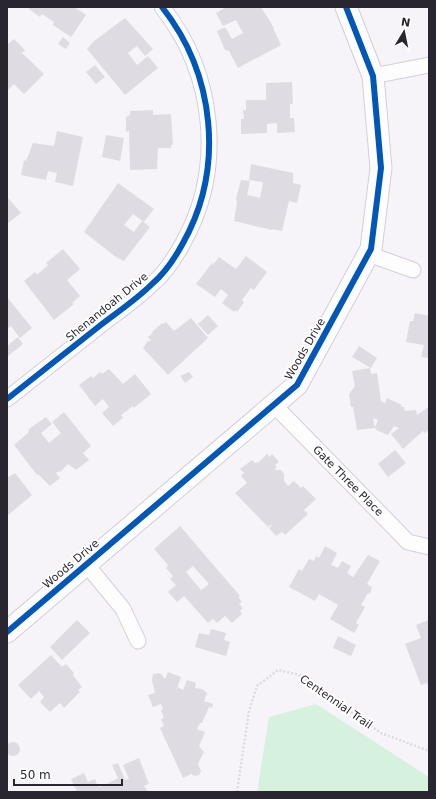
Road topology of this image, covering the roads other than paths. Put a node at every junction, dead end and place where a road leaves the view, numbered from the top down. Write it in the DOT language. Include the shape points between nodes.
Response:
graph roads {
  1 [pos="162,7"];
  2 [pos="346,7"];
  3 [pos="429,65"];
  4 [pos="373,76"];
  5 [pos="368,254"];
  6 [pos="413,270"];
  7 [pos="7,399"];
  8 [pos="274,405"];
  9 [pos="429,548"];
  10 [pos="86,564"];
  11 [pos="7,632"];
  12 [pos="138,641"];
  1 -- 7 [label="street, Shenandoah Drive" via="174,22 190,51 204,90 208,111 208,166 203,196 196,216 178,252 153,284"];
  2 -- 4 [label="street, Woods Drive"];
  3 -- 4 [label="street"];
  4 -- 5 [label="street, Woods Drive" via="381,168 371,249"];
  5 -- 6 [label="street"];
  5 -- 8 [label="street, Woods Drive" via="297,385"];
  8 -- 9 [label="street, Gate Three Place" via="408,542"];
  8 -- 10 [label="street, Woods Drive"];
  10 -- 11 [label="street, Woods Drive"];
  10 -- 12 [label="street" via="124,609"];
}
